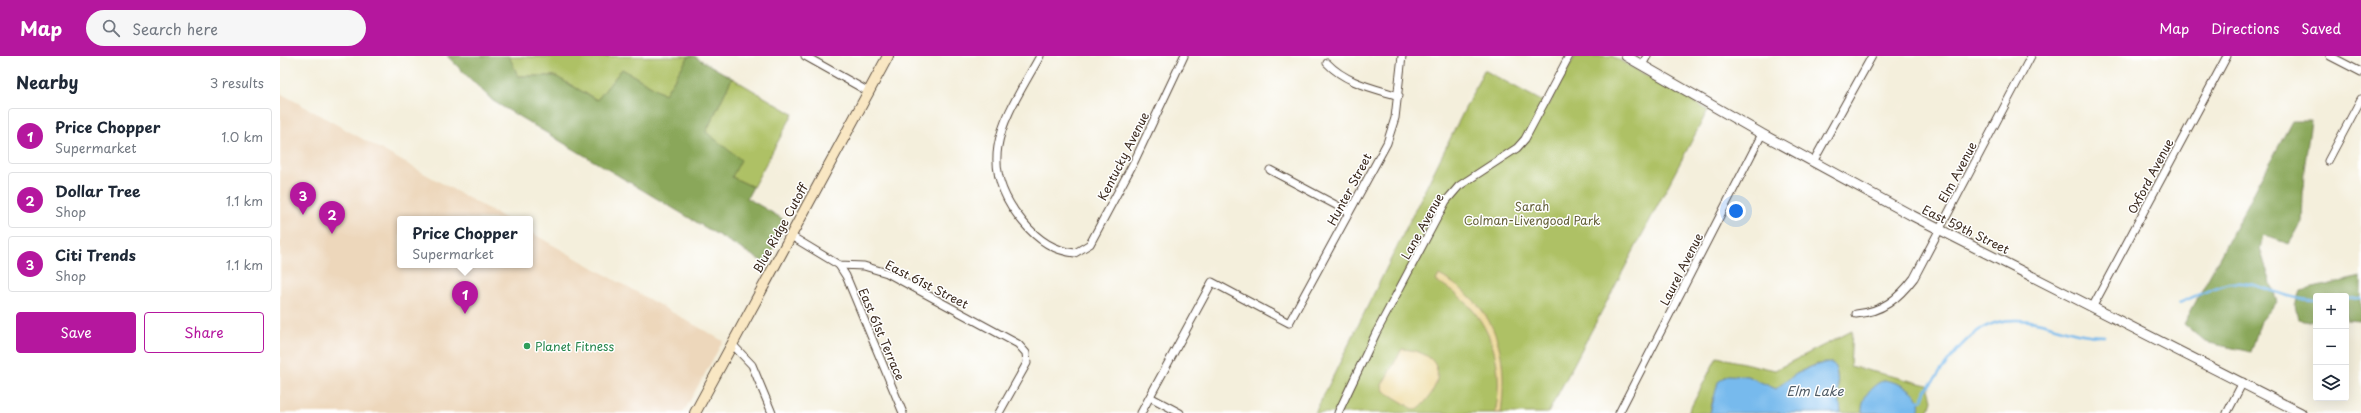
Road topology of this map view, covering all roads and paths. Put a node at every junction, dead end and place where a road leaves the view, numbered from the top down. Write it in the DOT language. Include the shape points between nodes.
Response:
graph roads {
  1 [pos="805,56"];
  2 [pos="888,56"];
  3 [pos="1040,56"];
  4 [pos="1184,56"];
  5 [pos="1402,56"];
  6 [pos="1569,56"];
  7 [pos="1626,56"];
  8 [pos="1647,56"];
  9 [pos="1871,56"];
  10 [pos="2031,56"];
  11 [pos="2227,56"];
  12 [pos="2330,56"];
  13 [pos="1327,63"];
  14 [pos="1642,65"];
  15 [pos="2361,72"];
  16 [pos="869,92"];
  17 [pos="1399,96"];
  18 [pos="2361,99"];
  19 [pos="2359,113"];
  20 [pos="1762,134"];
  21 [pos="2328,161"];
  22 [pos="1813,162"];
  23 [pos="1270,170"];
  24 [pos="1349,212"];
  25 [pos="1939,228"];
  26 [pos="791,236"];
  27 [pos="838,265"];
  28 [pos="2092,306"];
  29 [pos="1856,314"];
  30 [pos="732,344"];
  31 [pos="2242,382"];
  32 [pos="1150,397"];
  33 [pos="695,413"];
  34 [pos="772,413"];
  35 [pos="903,413"];
  36 [pos="999,413"];
  37 [pos="1142,413"];
  38 [pos="1180,413"];
  39 [pos="1338,413"];
  40 [pos="1619,413"];
  41 [pos="2227,413"];
  42 [pos="2301,413"];
  1 -- 16 [label="street"];
  2 -- 16 [label="main road, Blue Ridge Cutoff"];
  3 -- 4 [label="street, Kentucky Avenue" via="1008,114 996,147 998,178 1014,210 1032,233 1053,247 1069,252 1085,249 1090,244 1134,162"];
  5 -- 17 [label="street, Hunter Street"];
  6 -- 39 [label="street, Lane Avenue" via="1525,139 1517,148 1459,186 1446,201 1376,333"];
  7 -- 14 [label="street, East 59th Street"];
  8 -- 14 [label="street"];
  9 -- 22 [label="street"];
  10 -- 25 [label="street, Elm Avenue"];
  11 -- 28 [label="street, Oxford Avenue"];
  12 -- 15 [label="street"];
  13 -- 17 [label="street" via="1335,72 1349,80"];
  14 -- 20 [label="street, East 59th Street"];
  16 -- 26 [label="main road, Blue Ridge Cutoff"];
  17 -- 24 [label="street, Hunter Street" via="1395,118 1386,143"];
  18 -- 19 [label="street"];
  19 -- 21 [label="street"];
  20 -- 22 [label="street, East 59th Street"];
  20 -- 40 [label="street, Laurel Avenue"];
  22 -- 25 [label="street, East 59th Street"];
  23 -- 24 [label="street"];
  24 -- 32 [label="street, Hunter Street" via="1289,323 1212,282"];
  25 -- 28 [label="street, East 59th Street"];
  25 -- 29 [label="street, Elm Avenue" via="1914,278 1902,293 1884,308"];
  26 -- 27 [label="street, East 61st Street"];
  26 -- 30 [label="main road, Blue Ridge Cutoff"];
  27 -- 35 [label="street, East 61st Terrace" via="846,276"];
  27 -- 36 [label="street, East 61st Street" via="864,266 887,273 1018,344 1026,353 1027,363"];
  28 -- 31 [label="street, East 59th Street"];
  30 -- 33 [label="main road, Blue Ridge Cutoff"];
  30 -- 34 [label="street" via="752,365"];
  31 -- 41 [label="street"];
  31 -- 42 [label="street, East 59th Street"];
  32 -- 37 [label="street"];
  32 -- 38 [label="street"];
}
